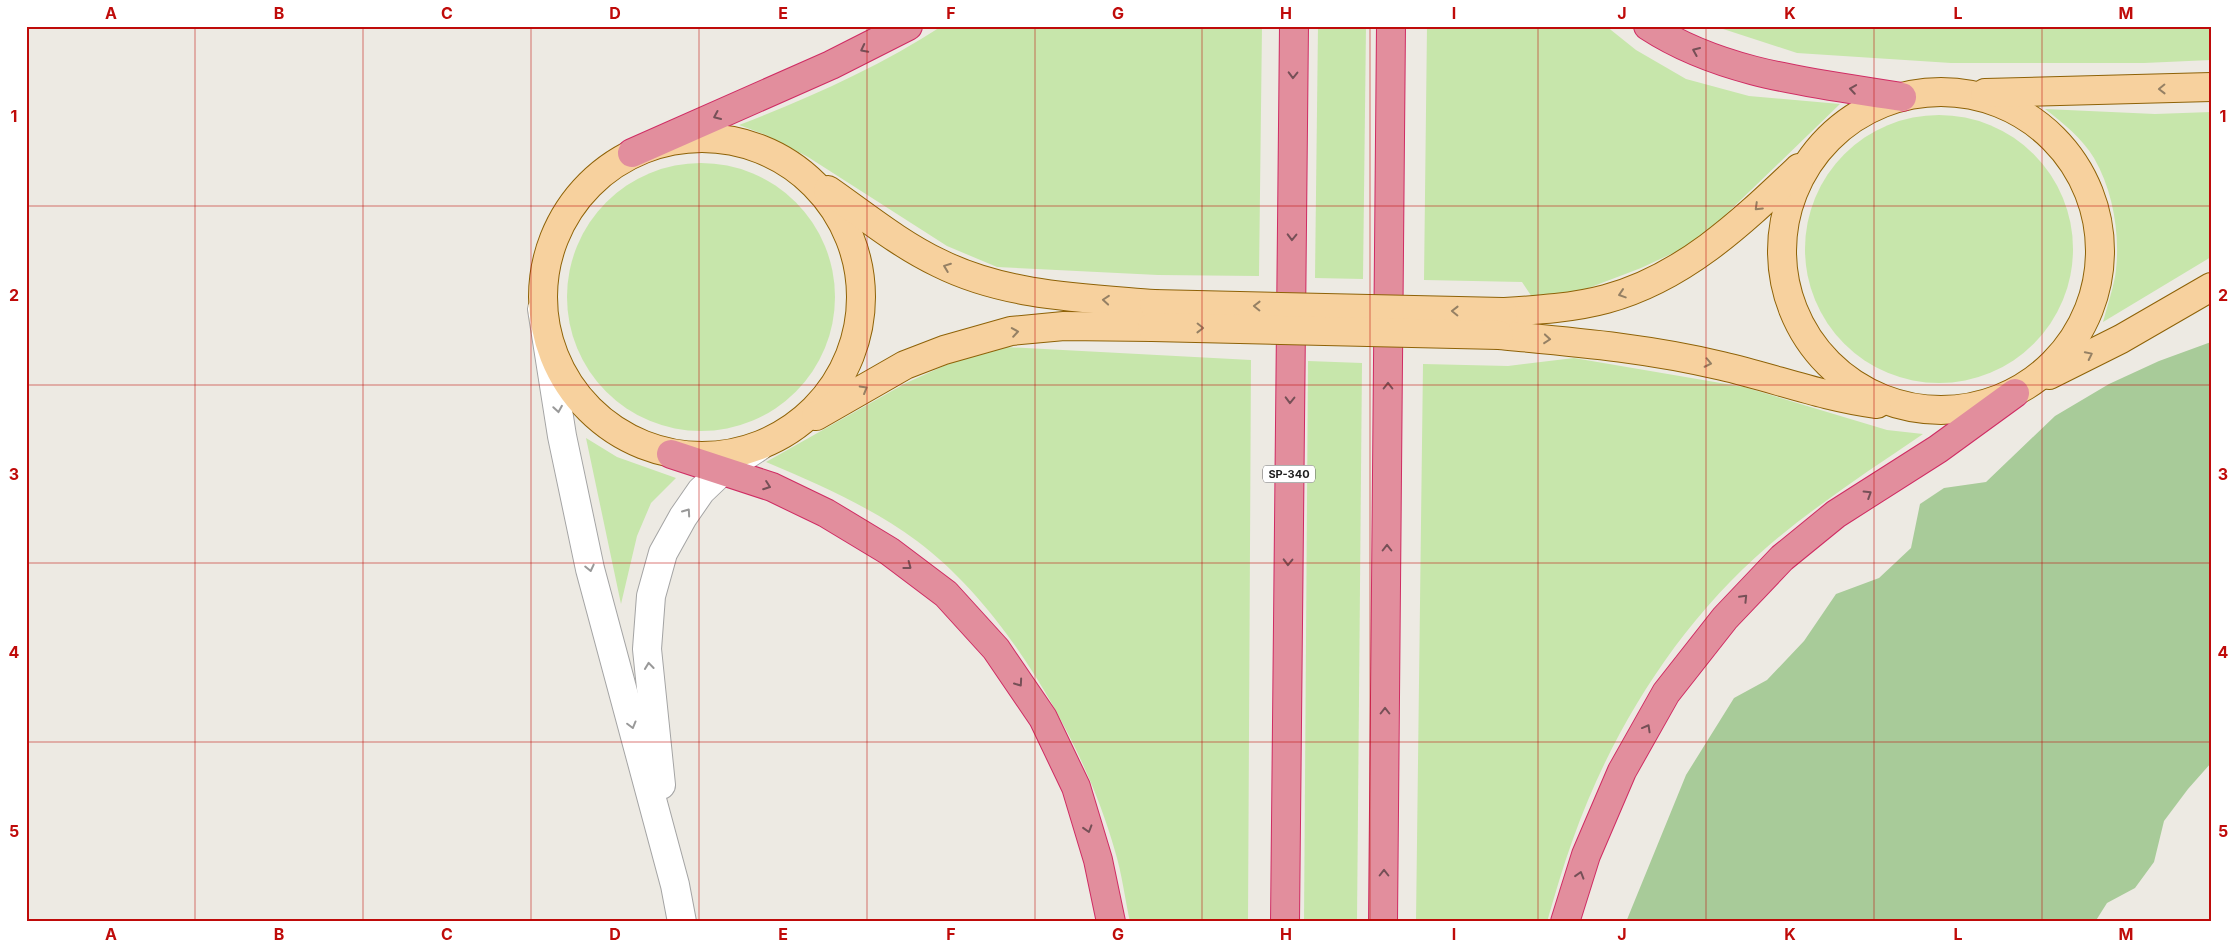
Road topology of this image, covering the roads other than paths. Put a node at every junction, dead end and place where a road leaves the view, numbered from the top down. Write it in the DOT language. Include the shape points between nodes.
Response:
graph roads {
  1 [pos="908,26"];
  2 [pos="1294,26"];
  3 [pos="1391,26"];
  4 [pos="1648,26"];
  5 [pos="2211,87"];
  6 [pos="1967,94"];
  7 [pos="1902,96"];
  8 [pos="1818,149"];
  9 [pos="632,154"];
  10 [pos="805,174"];
  11 [pos="2211,287"];
  12 [pos="542,309"];
  13 [pos="1153,315"];
  14 [pos="1501,324"];
  15 [pos="2022,389"];
  16 [pos="1910,409"];
  17 [pos="791,430"];
  18 [pos="760,446"];
  19 [pos="671,454"];
  20 [pos="722,471"];
  21 [pos="670,871"];
  22 [pos="682,922"];
  23 [pos="1111,922"];
  24 [pos="1285,922"];
  25 [pos="1383,922"];
  26 [pos="1565,922"];
  1 -- 9 [label="highway, one-way" via="831,65"];
  2 -- 24 [label="highway, SP-340, one-way"];
  25 -- 3 [label="highway, one-way"];
  7 -- 4 [label="highway, one-way" via="1792,80 1718,60 1668,39"];
  5 -- 6 [label="main road, one-way"];
  6 -- 7 [label="main road" via="1946,92"];
  6 -- 15 [label="main road" via="2008,106 2044,128 2072,159 2091,197 2100,238 2098,280 2085,321 2061,356"];
  7 -- 8 [label="main road" via="1870,108 1842,126"];
  8 -- 14 [label="main road, one-way" via="1739,225 1692,260 1645,286 1605,300 1555,308"];
  8 -- 16 [label="main road" via="1796,184 1784,224 1781,265 1790,305 1809,343 1836,373 1870,396"];
  9 -- 10 [label="main road" via="684,138 729,139 769,151"];
  9 -- 12 [label="main road" via="604,171 579,194 561,222 546,264"];
  13 -- 10 [label="main road, one-way" via="988,282 940,264 905,244"];
  10 -- 17 [label="main road" via="833,205 853,243 862,284 859,326 846,366 823,402"];
  15 -- 11 [label="main road, one-way" via="2121,339"];
  12 -- 19 [label="main road" via="552,353 573,392 604,425 636,443"];
  12 -- 21 [label="lane, one-way" via="562,436 590,568"];
  13 -- 14 [label="main road, bridge"];
  17 -- 13 [label="main road, one-way" via="905,365 944,350 1012,331"];
  14 -- 16 [label="main road, one-way" via="1722,366 1843,400"];
  15 -- 16 [label="main road" via="1964,410"];
  26 -- 15 [label="highway, one-way" via="1586,855 1622,771 1666,693 1725,618 1782,558 1836,514 1938,450"];
  17 -- 18 [label="main road"];
  18 -- 19 [label="main road" via="708,457"];
  18 -- 20 [label="lane"];
  19 -- 20 [label="highway"];
  21 -- 20 [label="lane, one-way" via="647,649 651,596 663,553 683,517"];
  20 -- 23 [label="highway, one-way" via="772,488 818,510 889,551 946,594 996,649 1043,718 1076,787 1098,860"];
  21 -- 22 [label="lane"];
}
